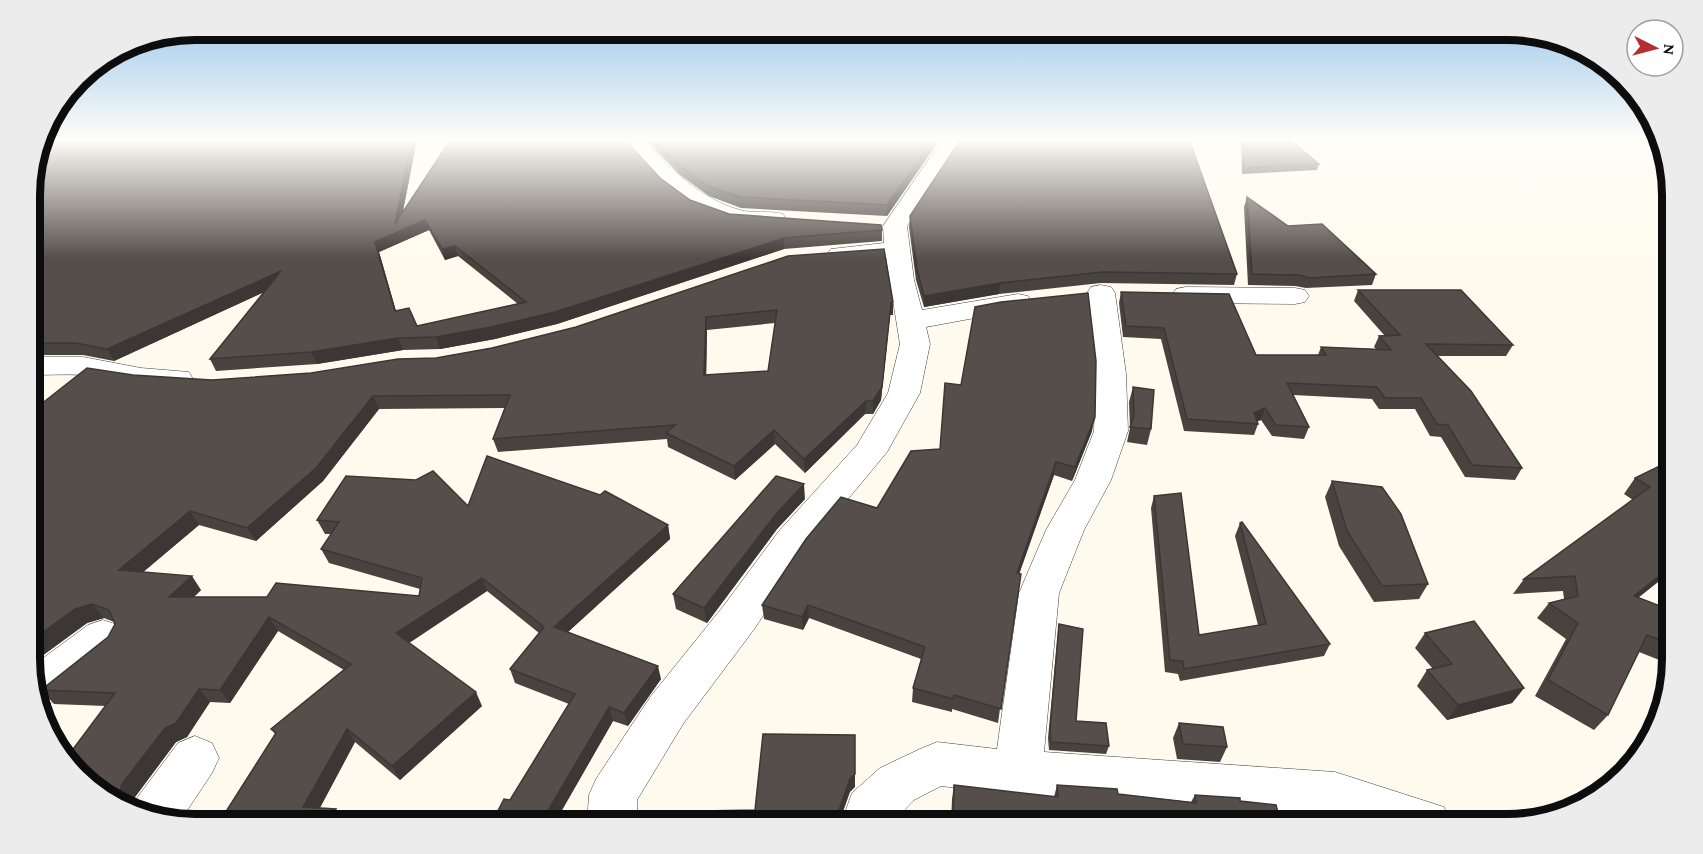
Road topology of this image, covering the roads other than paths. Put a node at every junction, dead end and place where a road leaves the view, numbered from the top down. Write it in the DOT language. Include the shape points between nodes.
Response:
graph roads {
  1 [pos="668,179"];
  2 [pos="927,179"];
  3 [pos="794,220"];
  4 [pos="889,234"];
  5 [pos="819,256"];
  6 [pos="1100,294"];
  7 [pos="1166,295"];
  8 [pos="1295,296"];
  9 [pos="1044,299"];
  10 [pos="910,321"];
  11 [pos="41,366"];
  12 [pos="207,381"];
  13 [pos="103,637"];
  14 [pos="43,684"];
  15 [pos="195,758"];
  16 [pos="1018,772"];
  17 [pos="159,809"];
  18 [pos="868,813"];
  19 [pos="1392,813"];
  20 [pos="612,814"];
  1 -- 3 [label="street" via="700,203 738,217"];
  2 -- 4 [label="street"];
  4 -- 5 [label="street"];
  4 -- 10 [label="street"];
  6 -- 16 [label="street" via="1111,374 1111,430 1093,480 1065,530 1039,593"];
  7 -- 8 [label="street"];
  9 -- 10 [label="street"];
  10 -- 20 [label="street" via="915,344 904,393 870,452 792,541 667,710 613,795"];
  11 -- 12 [label="street" via="83,366"];
  13 -- 14 [label="street"];
  15 -- 17 [label="street"];
  16 -- 18 [label="street" via="937,764 897,784"];
  16 -- 19 [label="street" via="1335,795"];
}
